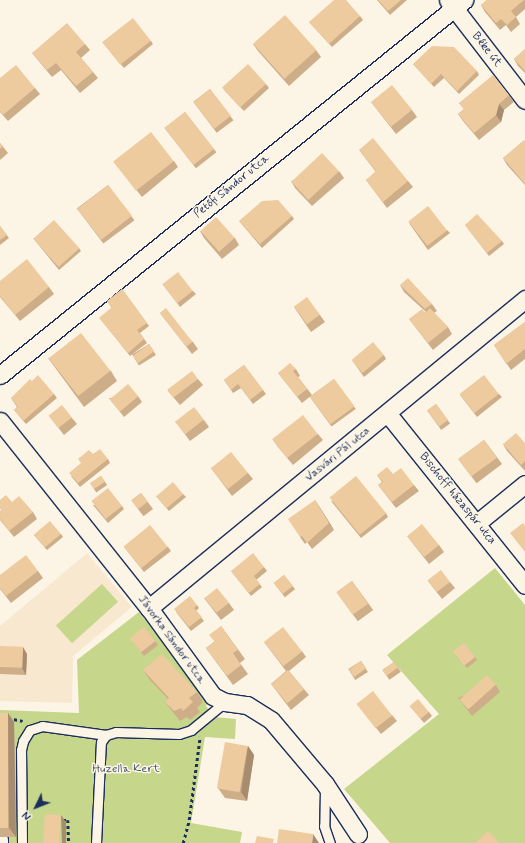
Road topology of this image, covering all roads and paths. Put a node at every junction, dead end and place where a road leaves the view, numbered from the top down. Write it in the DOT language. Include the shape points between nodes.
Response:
graph roads {
  1 [pos="455,3"];
  2 [pos="525,100"];
  3 [pos="525,299"];
  4 [pos="0,375"];
  5 [pos="388,414"];
  6 [pos="0,422"];
  7 [pos="525,484"];
  8 [pos="477,523"];
  9 [pos="525,585"];
  10 [pos="149,608"];
  11 [pos="225,702"];
  12 [pos="6,718"];
  13 [pos="11,718"];
  14 [pos="199,724"];
  15 [pos="106,735"];
  16 [pos="325,784"];
  17 [pos="56,821"];
  18 [pos="358,834"];
  19 [pos="22,843"];
  20 [pos="69,843"];
  21 [pos="96,843"];
  22 [pos="182,843"];
  23 [pos="330,843"];
  1 -- 2 [label="street, Béke út"];
  1 -- 4 [label="street, Petőfi Sándor utca"];
  3 -- 5 [label="street, Vasvári Pál utca"];
  5 -- 8 [label="street, Bischoff házaspár utca"];
  5 -- 10 [label="street, Vasvári Pál utca"];
  6 -- 10 [label="street, Jávorka Sándor utca"];
  7 -- 8 [label="street"];
  8 -- 9 [label="street, Bischoff házaspár utca"];
  10 -- 11 [label="street, Jávorka Sándor utca" via="212,696"];
  11 -- 14 [label="lane"];
  11 -- 16 [label="street, Jávorka Sándor utca" via="247,705 272,720"];
  12 -- 13 [label="path"];
  14 -- 15 [label="lane" via="179,734 116,732"];
  14 -- 22 [label="path" via="199,759 189,820"];
  15 -- 19 [label="lane" via="42,726 27,734 21,750"];
  15 -- 21 [label="lane" via="101,742"];
  16 -- 18 [label="street, Jávorka Sándor utca"];
  16 -- 23 [label="lane" via="324,826"];
  17 -- 20 [label="path" via="68,820"];
}
